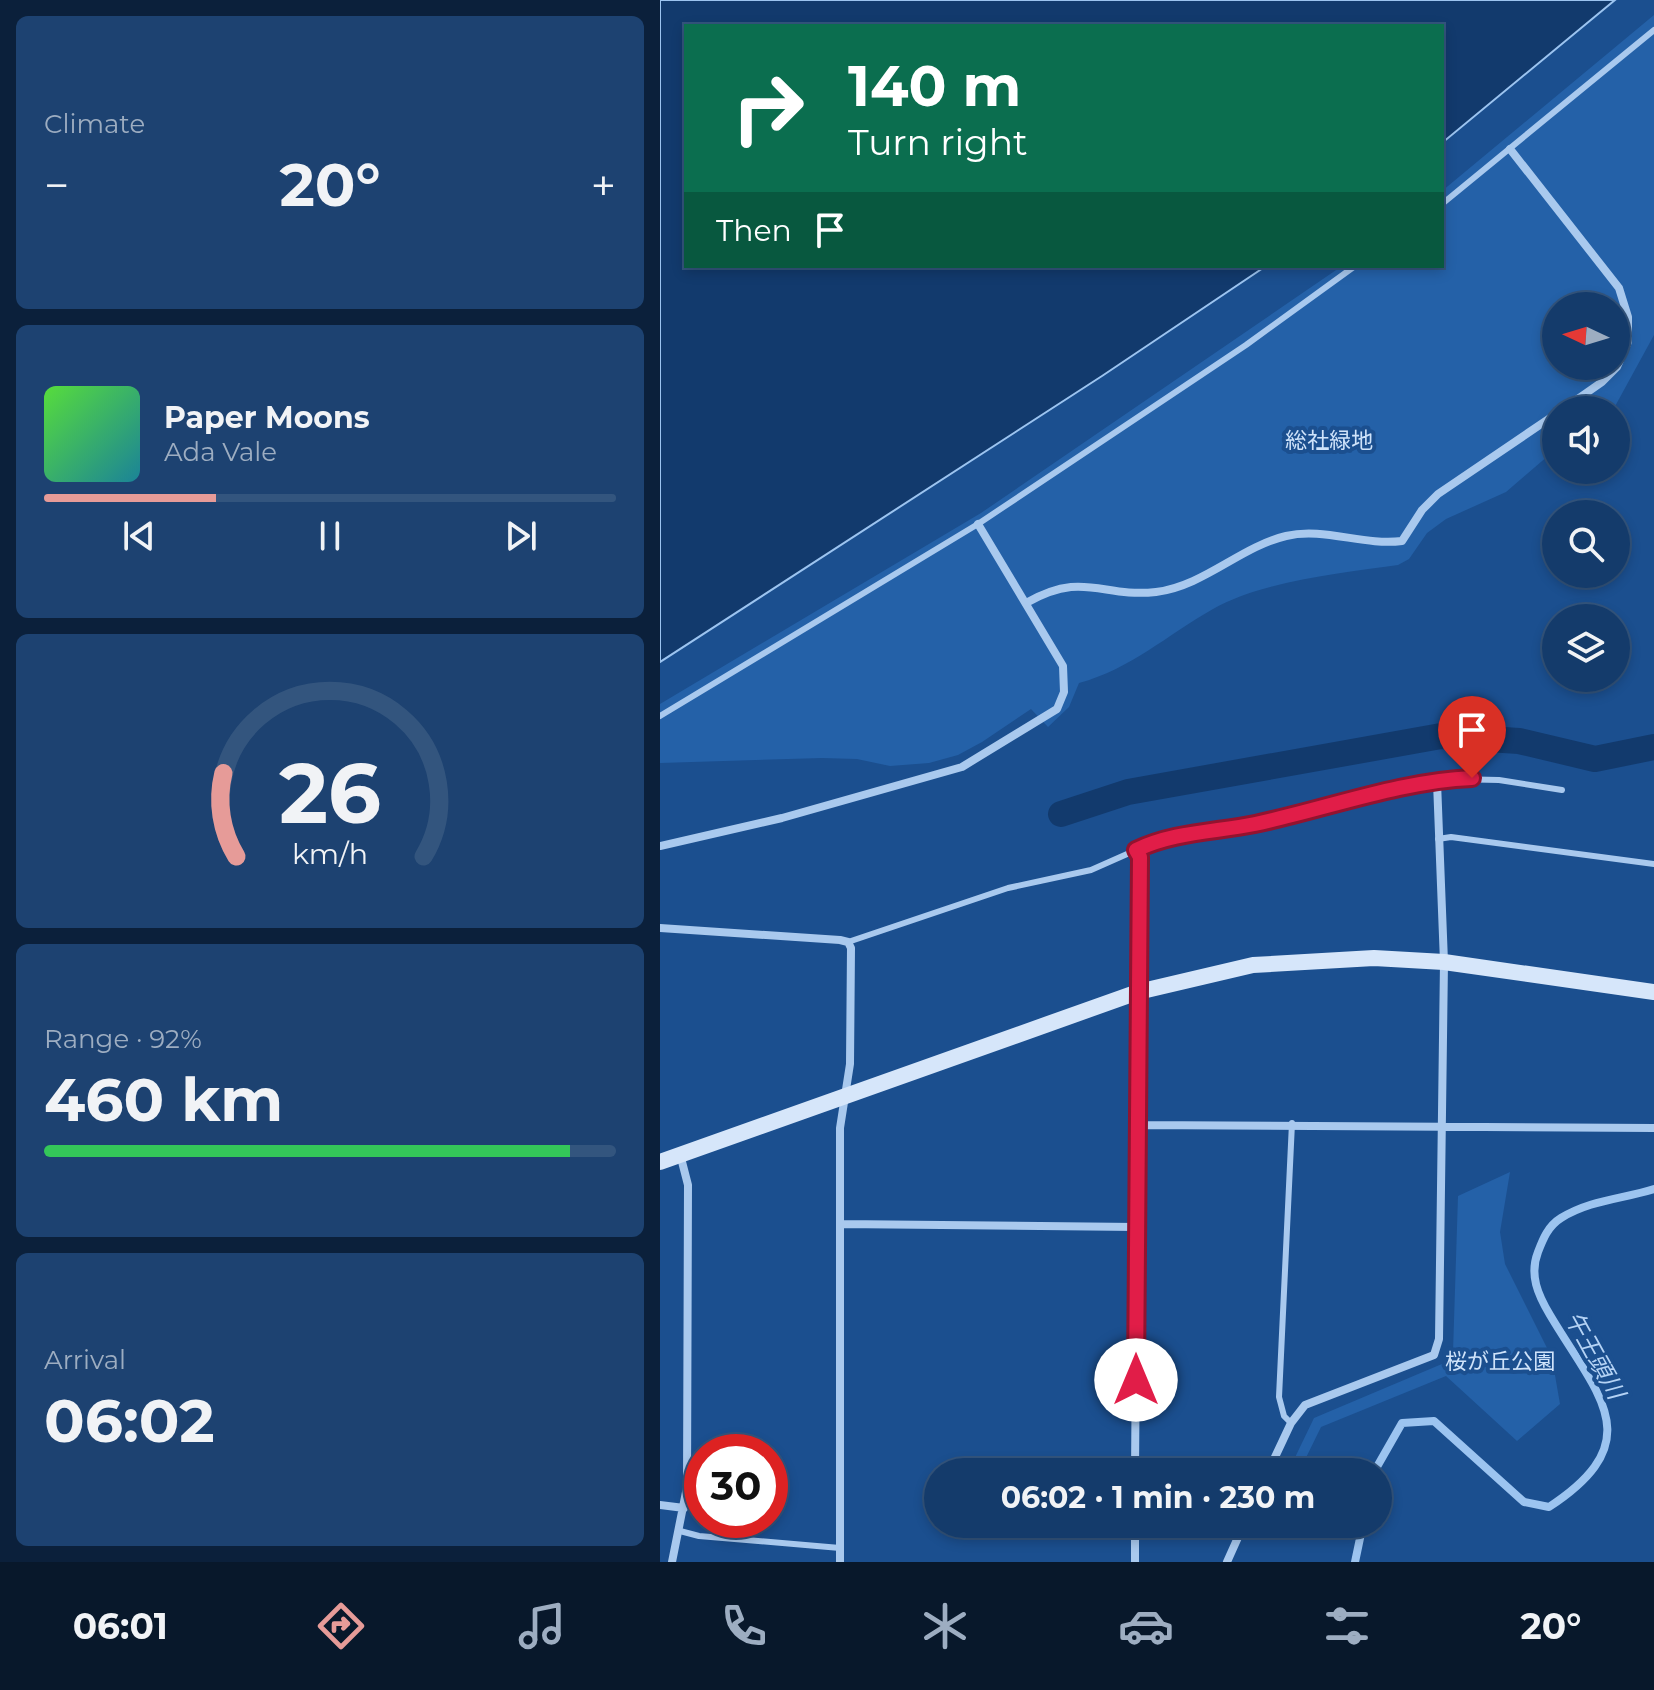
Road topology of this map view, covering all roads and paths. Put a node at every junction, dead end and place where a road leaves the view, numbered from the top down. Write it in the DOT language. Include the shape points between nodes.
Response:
graph roads {
  1 [pos="1654,30"];
  2 [pos="1510,149"];
  3 [pos="1444,202"];
  4 [pos="1352,268"];
  5 [pos="1582,396"];
  6 [pos="1542,423"];
  7 [pos="978,524"];
  8 [pos="1026,603"];
  9 [pos="660,716"];
  10 [pos="1437,782"];
  11 [pos="1562,790"];
  12 [pos="1438,839"];
  13 [pos="660,846"];
  14 [pos="1136,850"];
  15 [pos="1654,864"];
  16 [pos="660,928"];
  17 [pos="848,942"];
  18 [pos="1444,962"];
  19 [pos="1138,992"];
  20 [pos="1654,992"];
  21 [pos="844,1095"];
  22 [pos="1292,1123"];
  23 [pos="1137,1125"];
  24 [pos="1442,1125"];
  25 [pos="1654,1128"];
  26 [pos="680,1154"];
  27 [pos="660,1162"];
  28 [pos="840,1224"];
  29 [pos="1136,1227"];
  30 [pos="1291,1423"];
  31 [pos="685,1434"];
  32 [pos="1135,1458"];
  33 [pos="1275,1458"];
  34 [pos="660,1505"];
  35 [pos="684,1508"];
  36 [pos="680,1531"];
  37 [pos="1135,1538"];
  38 [pos="1238,1538"];
  39 [pos="840,1548"];
  40 [pos="672,1562"];
  41 [pos="840,1562"];
  42 [pos="1135,1562"];
  43 [pos="1227,1562"];
  1 -- 2 [label="lane"];
  2 -- 3 [label="lane"];
  2 -- 5 [label="street" via="1619,288 1628,317 1628,342 1617,367"];
  4 -- 7 [label="lane"];
  6 -- 8 [label="street" via="1438,494 1402,541 1291,535 1182,586 1145,592 1063,585"];
  7 -- 8 [label="street"];
  7 -- 9 [label="lane"];
  8 -- 13 [label="street" via="1060,659 1065,682 1057,709 1030,728 940,775"];
  10 -- 11 [label="lane" via="1485,779"];
  10 -- 12 [label="street"];
  10 -- 14 [label="lane" via="1161,839"];
  12 -- 15 [label="lane"];
  12 -- 18 [label="street"];
  14 -- 17 [label="lane" via="1091,870 997,891"];
  14 -- 19 [label="street"];
  16 -- 17 [label="street"];
  17 -- 21 [label="street" via="850,1064"];
  18 -- 19 [label="street" via="1319,958 1253,965"];
  18 -- 20 [label="street"];
  18 -- 24 [label="street"];
  19 -- 21 [label="street"];
  19 -- 23 [label="street"];
  21 -- 26 [label="street"];
  21 -- 28 [label="street"];
  22 -- 23 [label="street"];
  22 -- 24 [label="street"];
  22 -- 30 [label="lane" via="1279,1397"];
  23 -- 29 [label="street"];
  24 -- 25 [label="street"];
  24 -- 30 [label="street" via="1439,1339 1434,1355 1305,1405"];
  26 -- 27 [label="street"];
  26 -- 31 [label="street" via="688,1185"];
  28 -- 29 [label="street"];
  28 -- 39 [label="street"];
  29 -- 32 [label="street"];
  30 -- 33 [label="street"];
  34 -- 35 [label="street"];
  35 -- 36 [label="street"];
  36 -- 39 [label="lane"];
  36 -- 40 [label="street"];
  37 -- 42 [label="street"];
  38 -- 43 [label="street"];
  39 -- 41 [label="street"];
}
